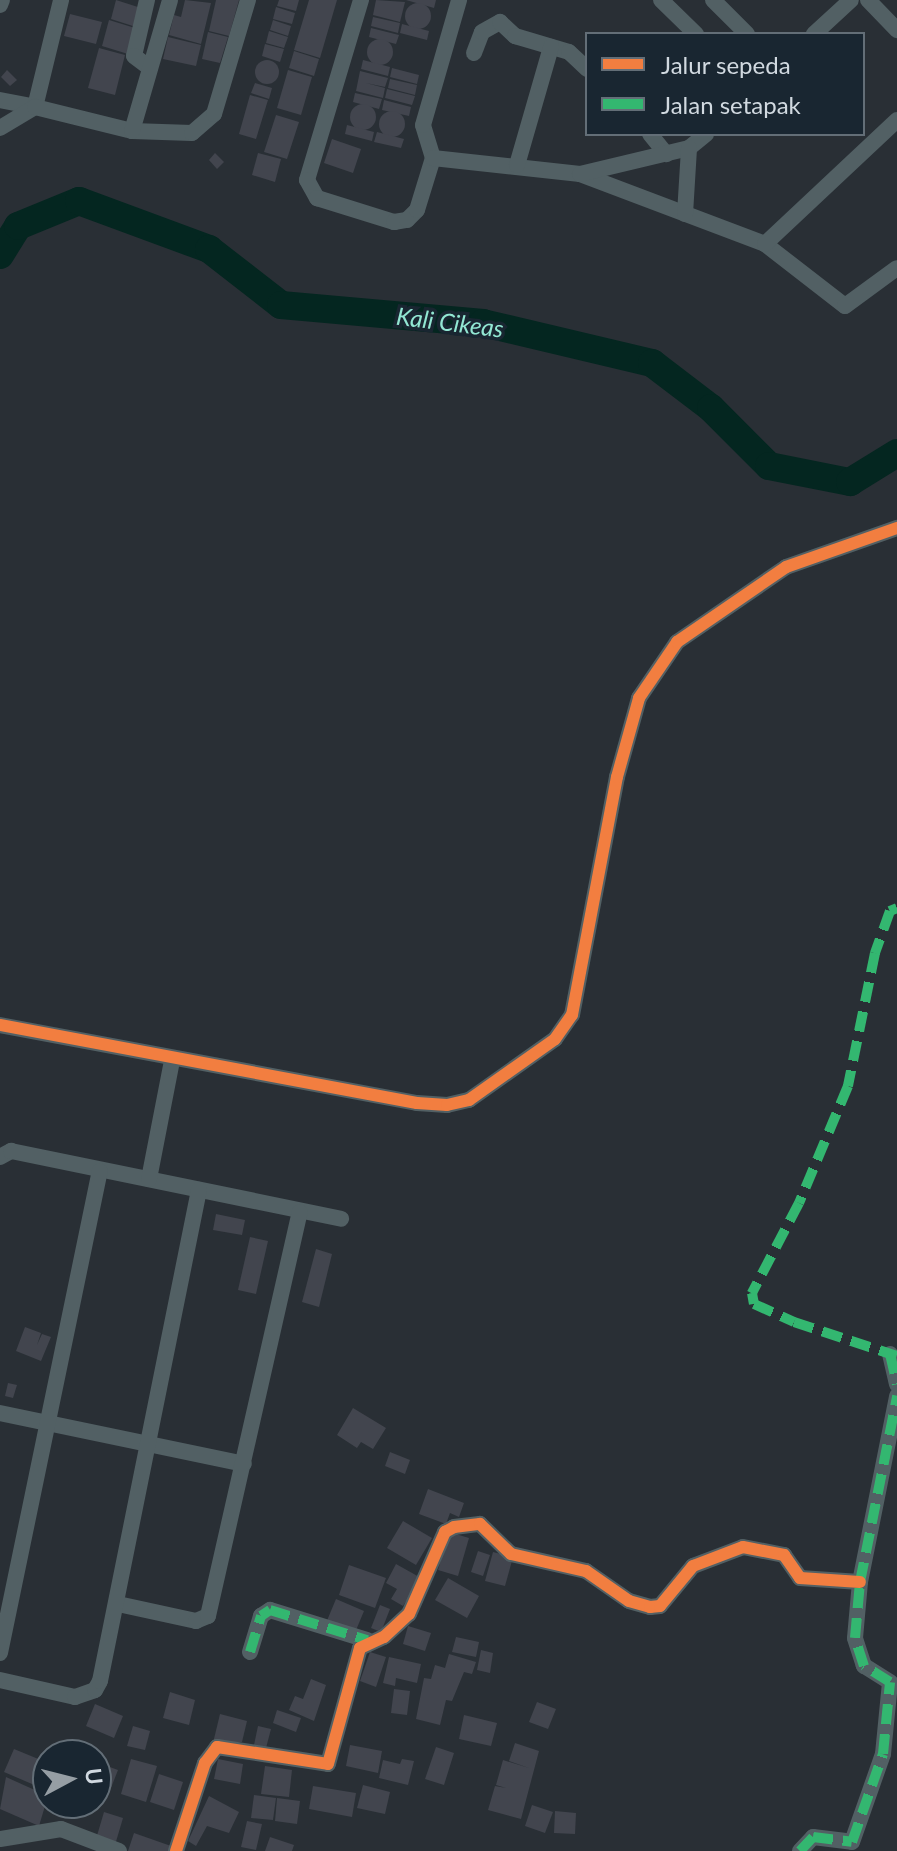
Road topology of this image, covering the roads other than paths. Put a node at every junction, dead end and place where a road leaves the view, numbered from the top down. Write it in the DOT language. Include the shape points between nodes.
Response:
graph roads {
  1 [pos="61,0"];
  2 [pos="147,0"];
  3 [pos="170,0"];
  4 [pos="248,0"];
  5 [pos="361,0"];
  6 [pos="459,0"];
  7 [pos="661,0"];
  8 [pos="713,0"];
  9 [pos="851,0"];
  10 [pos="868,0"];
  11 [pos="897,30"];
  12 [pos="694,32"];
  13 [pos="745,32"];
  14 [pos="816,32"];
  15 [pos="551,47"];
  16 [pos="474,53"];
  17 [pos="585,67"];
  18 [pos="150,68"];
  19 [pos="0,100"];
  20 [pos="35,107"];
  21 [pos="897,120"];
  22 [pos="0,128"];
  23 [pos="132,131"];
  24 [pos="652,136"];
  25 [pos="704,136"];
  26 [pos="689,148"];
  27 [pos="666,154"];
  28 [pos="433,158"];
  29 [pos="517,165"];
  30 [pos="580,174"];
  31 [pos="685,214"];
  32 [pos="765,244"];
  33 [pos="897,268"];
  34 [pos="897,528"];
  35 [pos="0,1025"];
  36 [pos="172,1061"];
  37 [pos="0,1157"];
  38 [pos="100,1171"];
  39 [pos="149,1179"];
  40 [pos="199,1190"];
  41 [pos="300,1212"];
  42 [pos="341,1219"];
  43 [pos="890,1354"];
  44 [pos="897,1384"];
  45 [pos="897,1396"];
  46 [pos="0,1413"];
  47 [pos="45,1422"];
  48 [pos="149,1441"];
  49 [pos="244,1464"];
  50 [pos="860,1582"];
  51 [pos="118,1604"];
  52 [pos="367,1640"];
  53 [pos="250,1652"];
  54 [pos="0,1653"];
  55 [pos="0,1680"];
  56 [pos="0,1839"];
  57 [pos="119,1851"];
  58 [pos="176,1851"];
  59 [pos="800,1851"];
  1 -- 20 [label="street"];
  2 -- 18 [label="street" via="134,56"];
  3 -- 18 [label="street"];
  4 -- 23 [label="street" via="214,114 204,127 192,133"];
  5 -- 28 [label="street" via="307,180 310,191 317,198 403,221 417,210"];
  6 -- 28 [label="street" via="423,125"];
  7 -- 12 [label="street"];
  8 -- 13 [label="street"];
  9 -- 14 [label="street"];
  10 -- 11 [label="street"];
  15 -- 16 [label="street" via="515,36 500,22 482,32"];
  15 -- 17 [label="street" via="569,52"];
  15 -- 29 [label="street"];
  18 -- 23 [label="street"];
  19 -- 20 [label="street"];
  20 -- 22 [label="street"];
  20 -- 23 [label="street"];
  21 -- 32 [label="street"];
  24 -- 27 [label="street"];
  25 -- 26 [label="street"];
  26 -- 27 [label="street"];
  26 -- 31 [label="street"];
  27 -- 30 [label="street"];
  28 -- 29 [label="street"];
  29 -- 30 [label="street"];
  30 -- 31 [label="street"];
  31 -- 32 [label="street"];
  32 -- 33 [label="street" via="845,306"];
  34 -- 36 [label="street" via="786,567 677,642 669,653 639,698 617,777 580,990 572,1015 555,1039 469,1100 447,1105"];
  35 -- 36 [label="street"];
  36 -- 39 [label="street"];
  37 -- 38 [label="street" via="11,1151"];
  38 -- 39 [label="street"];
  38 -- 47 [label="street"];
  39 -- 40 [label="street"];
  40 -- 41 [label="street"];
  40 -- 48 [label="street"];
  41 -- 42 [label="street"];
  41 -- 49 [label="street"];
  43 -- 44 [label="street"];
  45 -- 50 [label="street"];
  46 -- 47 [label="street"];
  47 -- 48 [label="street"];
  47 -- 54 [label="street"];
  48 -- 49 [label="street"];
  48 -- 51 [label="street"];
  49 -- 51 [label="street" via="208,1616 196,1621"];
  50 -- 52 [label="street" via="800,1578 784,1555 743,1547 693,1566 660,1606 650,1607 629,1601 586,1571 511,1554 480,1524 454,1527 445,1532 409,1614 384,1637"];
  50 -- 59 [label="street" via="855,1638 864,1666 890,1682 883,1754 852,1842 813,1837"];
  51 -- 55 [label="street" via="95,1690 75,1697"];
  52 -- 53 [label="street" via="270,1610 261,1616"];
  52 -- 58 [label="street" via="328,1764 217,1747 205,1763"];
  56 -- 57 [label="street" via="61,1829"];
}
